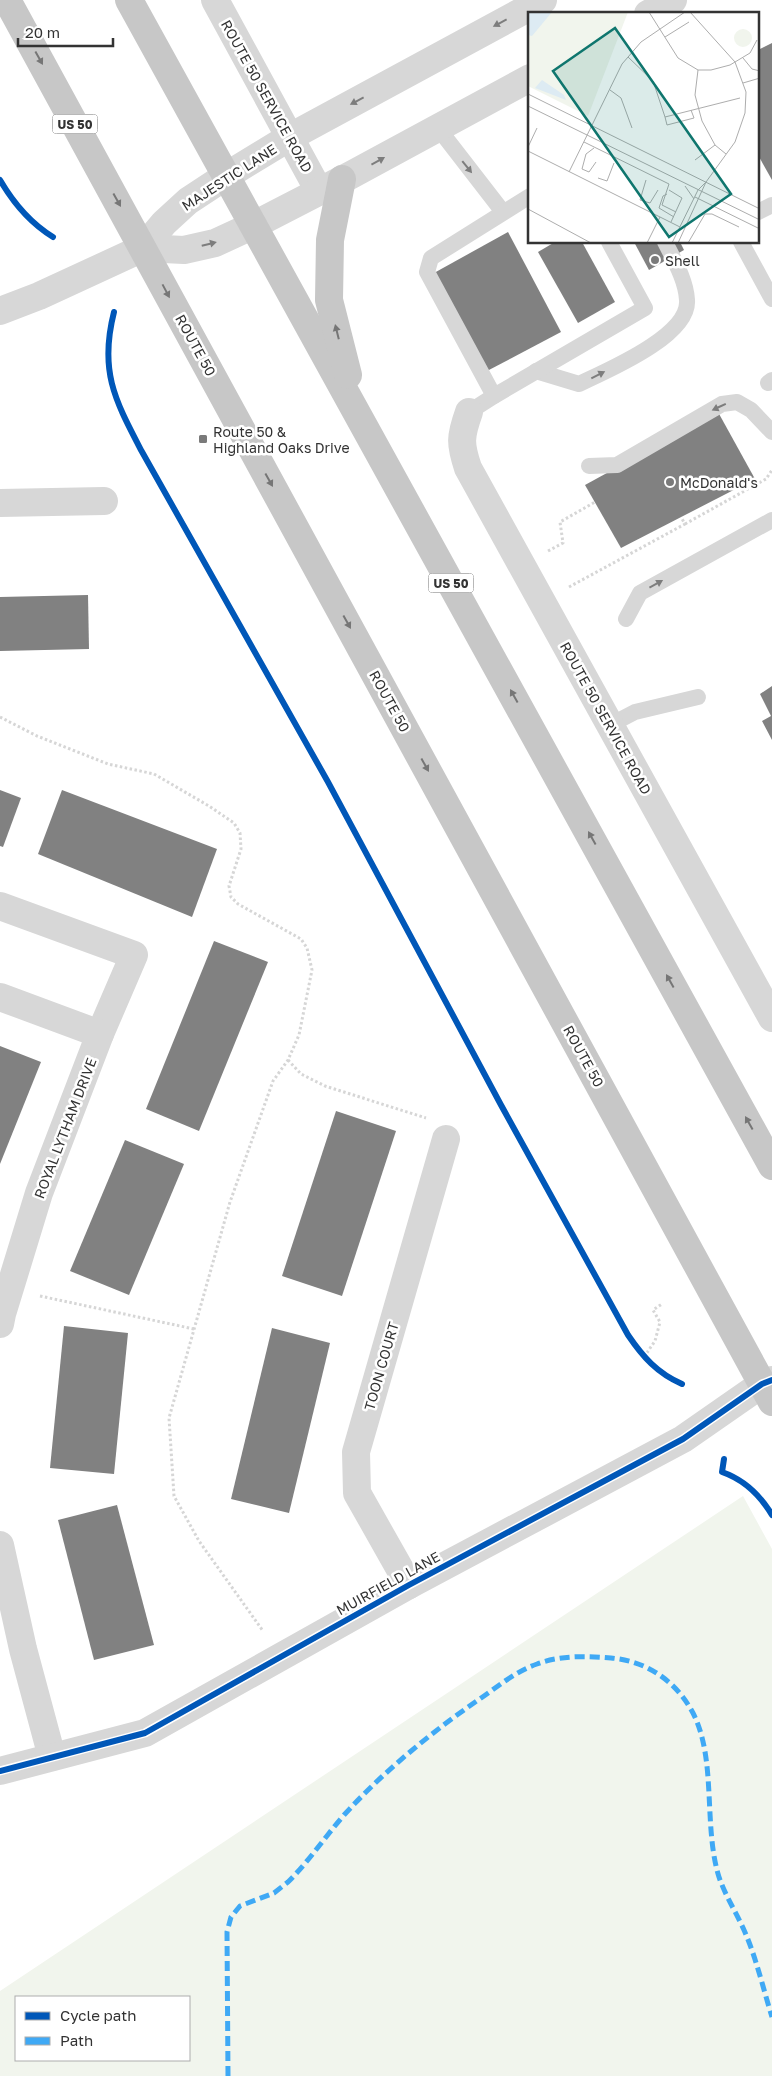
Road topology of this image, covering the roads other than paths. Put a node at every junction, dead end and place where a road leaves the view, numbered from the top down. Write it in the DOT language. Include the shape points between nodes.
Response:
graph roads {
  1 [pos="7,0"];
  2 [pos="129,0"];
  3 [pos="215,0"];
  4 [pos="543,0"];
  5 [pos="673,0"];
  6 [pos="652,12"];
  7 [pos="528,79"];
  8 [pos="438,128"];
  9 [pos="290,137"];
  10 [pos="226,176"];
  11 [pos="331,185"];
  12 [pos="528,197"];
  13 [pos="772,205"];
  14 [pos="760,211"];
  15 [pos="503,212"];
  16 [pos="254,225"];
  17 [pos="610,244"];
  18 [pos="666,244"];
  19 [pos="742,244"];
  20 [pos="143,248"];
  21 [pos="772,299"];
  22 [pos="0,311"];
  23 [pos="536,371"];
  24 [pos="494,396"];
  25 [pos="469,412"];
  26 [pos="358,413"];
  27 [pos="772,432"];
  28 [pos="589,466"];
  29 [pos="104,501"];
  30 [pos="0,503"];
  31 [pos="772,520"];
  32 [pos="626,619"];
  33 [pos="698,697"];
  34 [pos="610,725"];
  35 [pos="0,906"];
  36 [pos="0,997"];
  37 [pos="772,1018"];
  38 [pos="100,1034"];
  39 [pos="446,1139"];
  40 [pos="772,1166"];
  41 [pos="0,1324"];
  42 [pos="769,1389"];
  43 [pos="0,1546"];
  44 [pos="409,1585"];
  45 [pos="52,1757"];
  46 [pos="0,1771"];
  1 -- 20 [label="highway, ROUTE 50 / US 50, one-way"];
  2 -- 10 [label="highway, US 50"];
  3 -- 9 [label="street, ROUTE 50 SERVICE ROAD"];
  4 -- 9 [label="street, MAJESTIC LANE, one-way"];
  5 -- 6 [label="street"];
  7 -- 8 [label="street"];
  11 -- 8 [label="street, one-way"];
  8 -- 15 [label="lane, one-way"];
  9 -- 10 [label="street, MAJESTIC LANE"];
  9 -- 11 [label="street, ROUTE 50 SERVICE ROAD"];
  10 -- 16 [label="highway, US 50"];
  10 -- 20 [label="street, MAJESTIC LANE" via="188,201"];
  11 -- 16 [label="street"];
  26 -- 11 [label="highway, one-way" via="329,300"];
  12 -- 15 [label="lane"];
  13 -- 14 [label="lane"];
  15 -- 24 [label="lane" via="430,258 427,272"];
  20 -- 16 [label="street, one-way" via="184,250 215,243"];
  16 -- 26 [label="highway, US 50"];
  17 -- 23 [label="lane" via="645,308"];
  23 -- 18 [label="lane, one-way" via="579,384 663,339 680,321 687,301 679,270"];
  19 -- 21 [label="lane"];
  20 -- 22 [label="street"];
  20 -- 42 [label="highway, ROUTE 50 / US 50, one-way"];
  23 -- 24 [label="lane"];
  24 -- 25 [label="lane"];
  25 -- 34 [label="street, ROUTE 50 SERVICE ROAD" via="461,449 468,468"];
  40 -- 26 [label="highway, US 50, one-way"];
  27 -- 28 [label="lane, one-way" via="751,410 737,402 722,404 617,465"];
  29 -- 30 [label="street"];
  32 -- 31 [label="lane, one-way" via="640,593"];
  33 -- 34 [label="lane" via="635,712"];
  34 -- 37 [label="street, ROUTE 50 SERVICE ROAD"];
  35 -- 38 [label="street, ROYAL LYTHAM DRIVE" via="134,955"];
  36 -- 38 [label="street"];
  38 -- 41 [label="street, ROYAL LYTHAM DRIVE" via="39,1193"];
  39 -- 44 [label="street, TOON COURT" via="356,1452 357,1493"];
  42 -- 44 [label="street, MUIRFIELD LANE" via="683,1439"];
  43 -- 45 [label="street"];
  44 -- 45 [label="street, MUIRFIELD LANE" via="145,1732"];
  45 -- 46 [label="street, MUIRFIELD LANE"];
}
